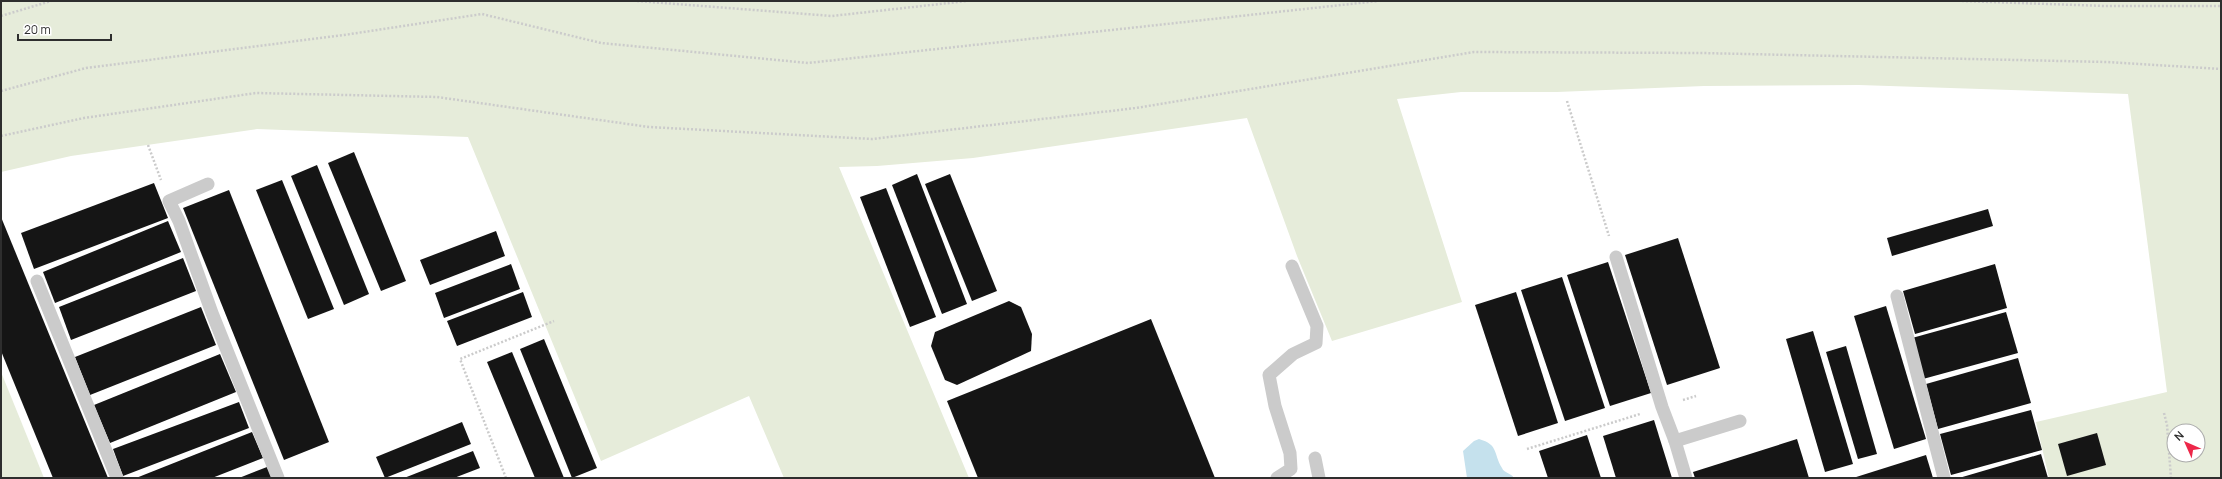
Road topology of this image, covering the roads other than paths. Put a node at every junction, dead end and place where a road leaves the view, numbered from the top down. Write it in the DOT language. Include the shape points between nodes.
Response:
graph roads {
  1 [pos="208,184"];
  2 [pos="1616,257"];
  3 [pos="1292,266"];
  4 [pos="37,281"];
  5 [pos="1897,296"];
  6 [pos="1740,421"];
  7 [pos="1675,441"];
  8 [pos="1315,458"];
  9 [pos="117,478"];
  10 [pos="278,478"];
  11 [pos="1277,478"];
  12 [pos="1319,478"];
  13 [pos="1686,478"];
  14 [pos="1944,478"];
  1 -- 10 [label="lane" via="169,201"];
  2 -- 7 [label="lane"];
  3 -- 11 [label="lane" via="1317,326 1316,343 1293,354 1269,375 1275,406 1290,453 1291,469"];
  4 -- 9 [label="lane"];
  5 -- 14 [label="lane"];
  6 -- 7 [label="lane"];
  7 -- 13 [label="lane"];
  8 -- 12 [label="lane"];
}
